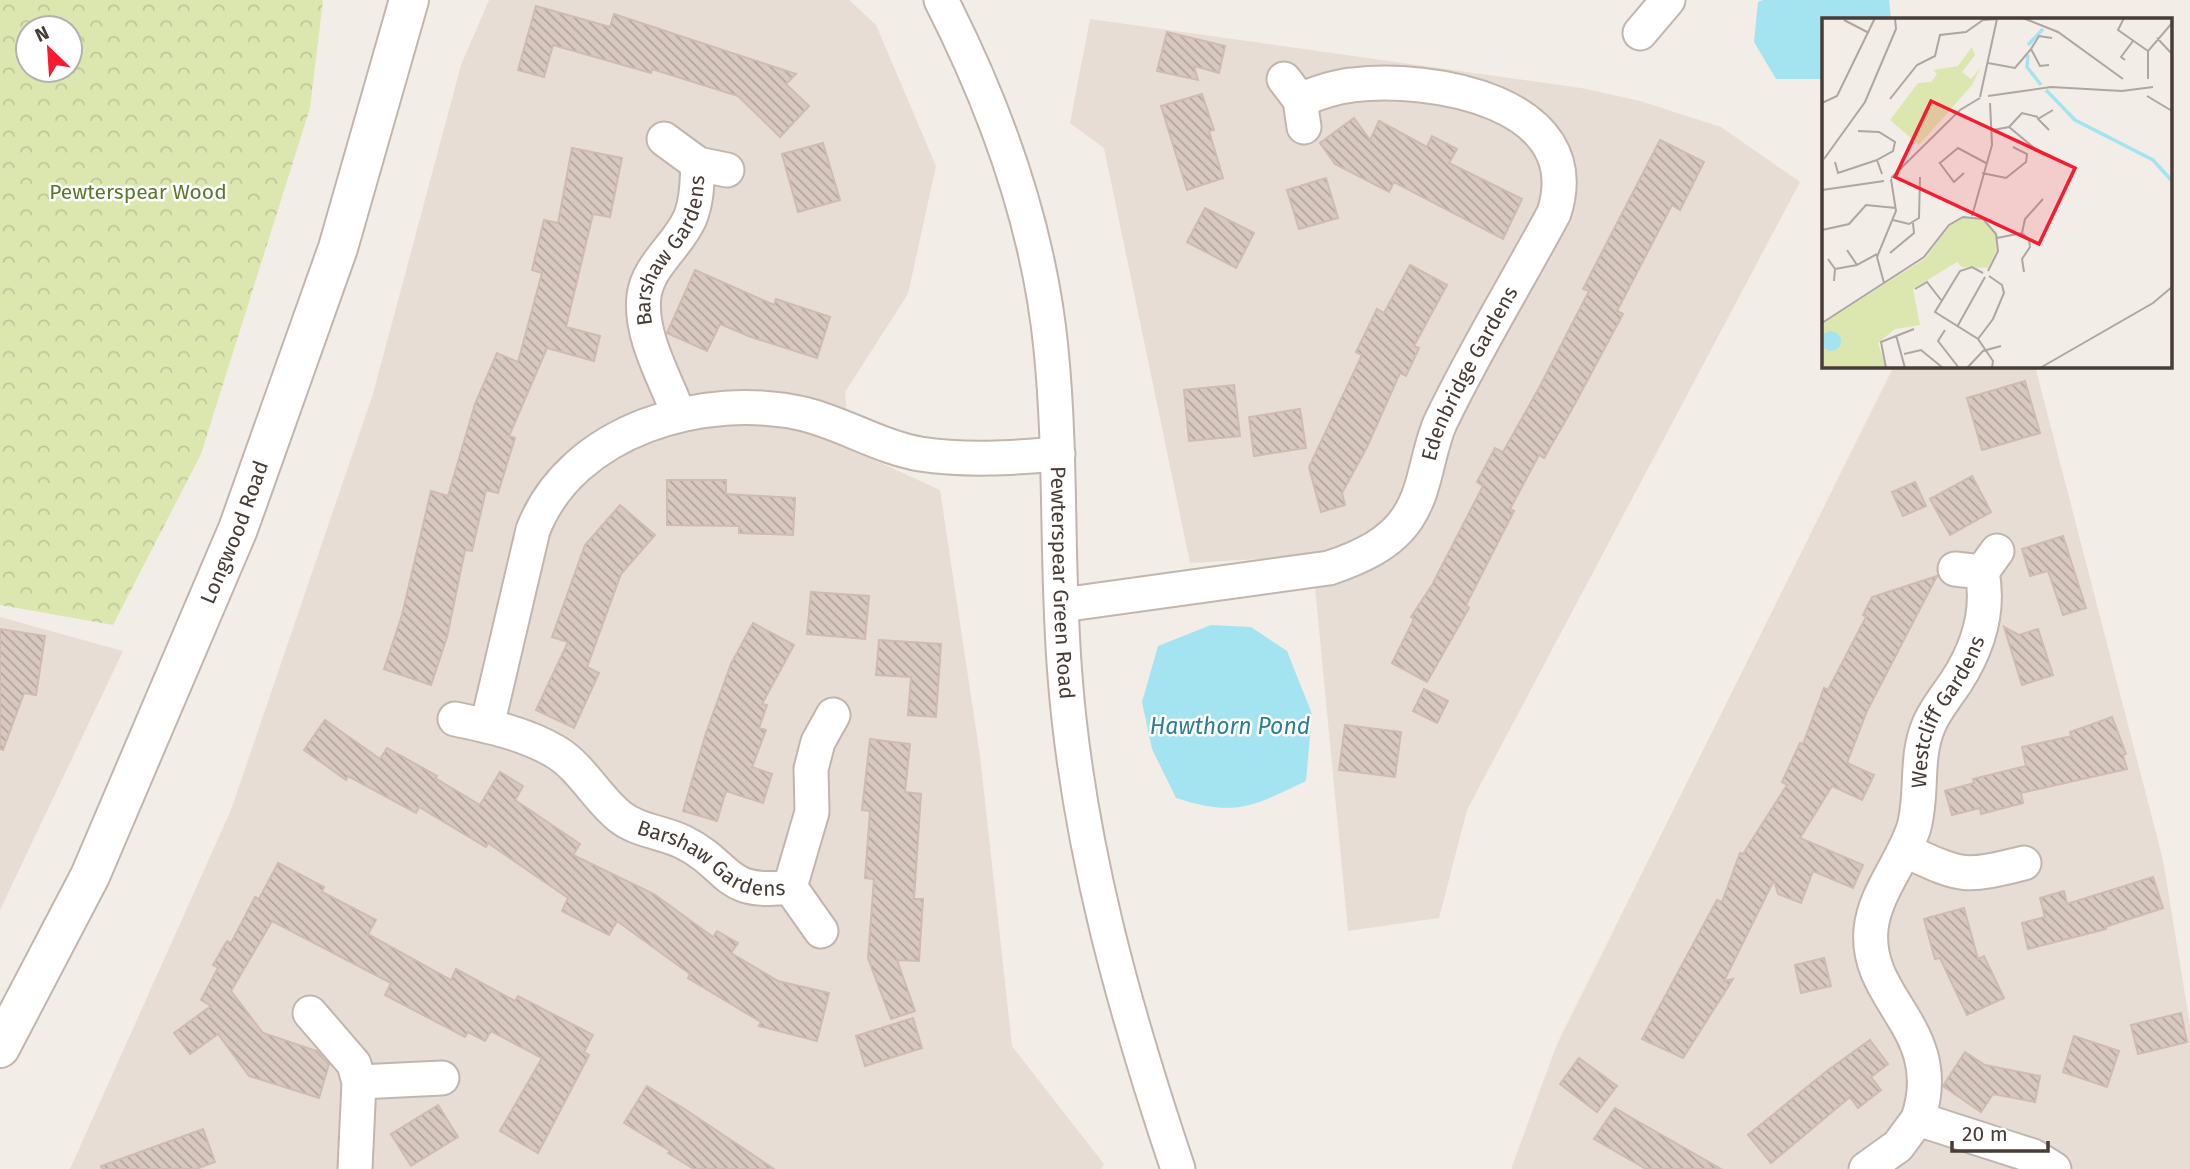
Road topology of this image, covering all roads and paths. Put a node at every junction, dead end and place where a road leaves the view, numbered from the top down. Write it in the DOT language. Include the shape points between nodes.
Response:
graph roads {
  1 [pos="409,0"];
  2 [pos="943,1"];
  3 [pos="1296,102"];
  4 [pos="664,139"];
  5 [pos="679,415"];
  6 [pos="1058,454"];
  7 [pos="1978,564"];
  8 [pos="1062,605"];
  9 [pos="837,713"];
  10 [pos="1906,851"];
  11 [pos="2024,863"];
  12 [pos="790,887"];
  13 [pos="821,930"];
  14 [pos="310,1013"];
  15 [pos="1,1045"];
  16 [pos="442,1077"];
  17 [pos="359,1082"];
  18 [pos="1918,1119"];
  19 [pos="355,1169"];
  20 [pos="1178,1169"];
  21 [pos="1866,1169"];
  22 [pos="2054,1169"];
  1 -- 15 [label="street, Longwood Road" via="338,248 238,528 90,876"];
  2 -- 6 [label="street, Pewterspear Green Road" via="999,127 1040,267"];
  3 -- 8 [label="street, Edenbridge Gardens" via="1350,85 1380,82 1467,94 1514,110 1546,139 1555,160 1559,196 1554,213 1441,421 1419,496 1392,536 1329,568"];
  4 -- 5 [label="street, Barshaw Gardens" via="713,167 689,219 649,278 644,297 649,338"];
  5 -- 6 [label="street, Barshaw Gardens" via="712,409 772,409 842,426 916,453 978,460"];
  5 -- 12 [label="street, Barshaw Gardens" via="595,452 574,467 543,505 471,722 559,753 623,819 684,842 747,888"];
  6 -- 8 [label="street, Pewterspear Green Road"];
  7 -- 10 [label="street, Westcliff Gardens" via="1987,594 1980,631 1922,741 1920,799"];
  8 -- 20 [label="street, Pewterspear Green Road" via="1073,752 1092,862 1141,1060"];
  9 -- 12 [label="street, Barshaw Gardens" via="818,743 811,769 811,811"];
  10 -- 11 [label="street" via="1967,875"];
  10 -- 18 [label="street, Westcliff Gardens" via="1879,899 1871,950 1881,981 1919,1047 1924,1085"];
  12 -- 13 [label="street"];
  14 -- 17 [label="street" via="354,1064"];
  16 -- 17 [label="street"];
  17 -- 19 [label="street"];
  18 -- 21 [label="street, Westcliff Gardens" via="1898,1146"];
  18 -- 22 [label="street" via="2034,1156"];
}
